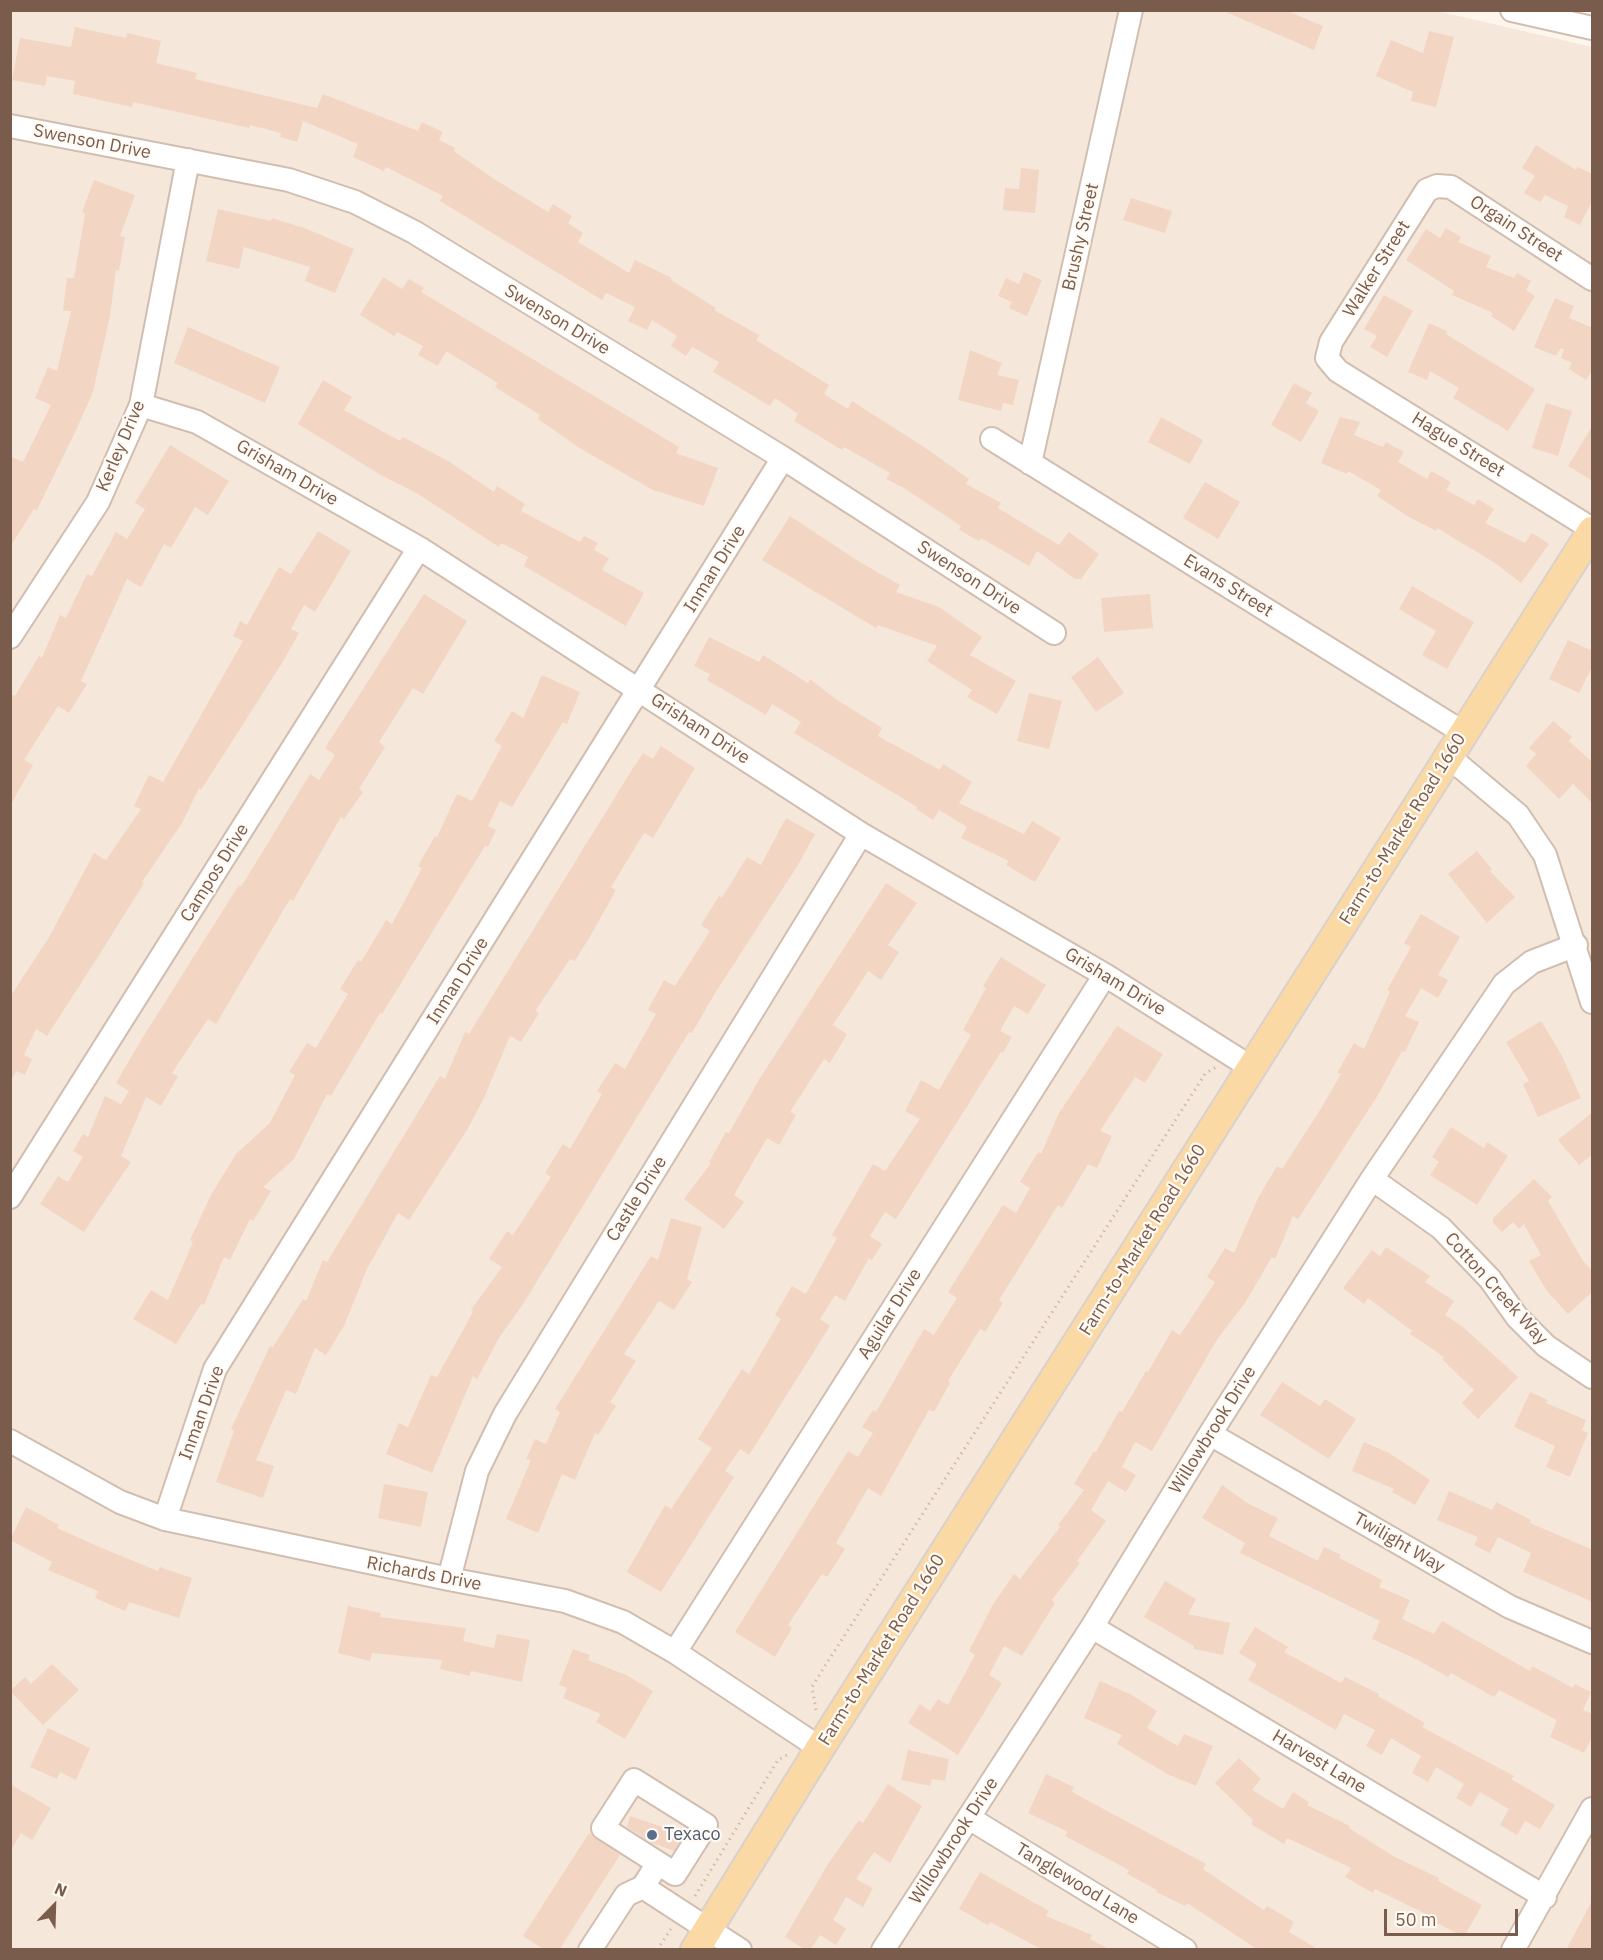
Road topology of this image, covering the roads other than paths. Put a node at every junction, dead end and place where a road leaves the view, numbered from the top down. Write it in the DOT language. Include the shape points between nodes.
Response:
graph roads {
  1 [pos="1131,10"];
  2 [pos="1512,10"];
  3 [pos="1540,14"];
  4 [pos="1593,28"];
  5 [pos="10,126"];
  6 [pos="188,160"];
  7 [pos="1437,186"];
  8 [pos="1593,279"];
  9 [pos="1327,358"];
  10 [pos="141,405"];
  11 [pos="992,439"];
  12 [pos="783,458"];
  13 [pos="1030,463"];
  14 [pos="1593,530"];
  15 [pos="419,548"];
  16 [pos="1054,633"];
  17 [pos="10,637"];
  18 [pos="641,690"];
  19 [pos="1464,733"];
  20 [pos="1449,758"];
  21 [pos="861,834"];
  22 [pos="1576,945"];
  23 [pos="1105,975"];
  24 [pos="1593,1002"];
  25 [pos="1252,1068"];
  26 [pos="1372,1179"];
  27 [pos="10,1197"];
  28 [pos="1593,1377"];
  29 [pos="1210,1434"];
  30 [pos="10,1442"];
  31 [pos="165,1519"];
  32 [pos="449,1579"];
  33 [pos="1092,1626"];
  34 [pos="1593,1642"];
  35 [pos="675,1652"];
  36 [pos="820,1748"];
  37 [pos="1593,1809"];
  38 [pos="969,1818"];
  39 [pos="658,1863"];
  40 [pos="643,1887"];
  41 [pos="1545,1897"];
  42 [pos="702,1940"];
  43 [pos="590,1950"];
  44 [pos="740,1950"];
  45 [pos="883,1950"];
  46 [pos="1185,1950"];
  47 [pos="1513,1950"];
  1 -- 13 [label="street, Brushy Street"];
  2 -- 3 [label="street"];
  3 -- 4 [label="street"];
  5 -- 6 [label="street, Swenson Drive"];
  6 -- 10 [label="street, Kerley Drive"];
  6 -- 12 [label="street, Swenson Drive" via="290,180 355,202 414,232"];
  7 -- 8 [label="street, Orgain Street" via="1452,187"];
  7 -- 9 [label="street, Walker Street" via="1427,190 1331,342"];
  9 -- 14 [label="street, Hague Street" via="1338,370"];
  10 -- 15 [label="street, Grisham Drive" via="197,422"];
  10 -- 17 [label="street, Kerley Drive" via="98,502"];
  11 -- 13 [label="street, Evans Street"];
  12 -- 16 [label="street, Swenson Drive"];
  12 -- 18 [label="street, Inman Drive"];
  13 -- 19 [label="street, Evans Street"];
  14 -- 19 [label="main road, Farm-to-Market Road 1660"];
  15 -- 18 [label="street, Grisham Drive"];
  15 -- 27 [label="street, Campos Drive"];
  18 -- 21 [label="street, Grisham Drive"];
  18 -- 31 [label="street, Inman Drive" via="215,1369"];
  19 -- 20 [label="main road, Farm-to-Market Road 1660"];
  20 -- 22 [label="street" via="1518,815 1545,855"];
  20 -- 25 [label="main road, Farm-to-Market Road 1660"];
  21 -- 23 [label="street, Grisham Drive"];
  21 -- 32 [label="street, Castle Drive" via="505,1414 477,1471"];
  22 -- 24 [label="street"];
  22 -- 26 [label="street, Willowbrook Drive" via="1532,962 1504,984"];
  23 -- 25 [label="street, Grisham Drive"];
  23 -- 35 [label="street, Aguilar Drive"];
  25 -- 36 [label="main road, Farm-to-Market Road 1660"];
  26 -- 28 [label="street, Cotton Creek Way" via="1441,1228 1546,1346"];
  26 -- 29 [label="street, Willowbrook Drive"];
  29 -- 33 [label="street, Willowbrook Drive"];
  29 -- 34 [label="street, Twilight Way" via="1510,1607"];
  30 -- 31 [label="street, Richards Drive" via="120,1502"];
  31 -- 32 [label="street, Richards Drive"];
  32 -- 35 [label="street, Richards Drive" via="565,1601 623,1622"];
  33 -- 38 [label="street, Willowbrook Drive"];
  33 -- 41 [label="street, Harvest Lane"];
  35 -- 36 [label="street, Richards Drive"];
  36 -- 42 [label="main road, Farm-to-Market Road 1660"];
  37 -- 41 [label="street"];
  38 -- 45 [label="street, Willowbrook Drive"];
  38 -- 46 [label="street, Tanglewood Lane"];
  39 -- 39 [label="street" via="603,1828 634,1780 705,1825 675,1874"];
  39 -- 40 [label="street"];
  40 -- 42 [label="street"];
  40 -- 43 [label="street" via="626,1895"];
  41 -- 47 [label="street"];
  42 -- 44 [label="street"];
}
